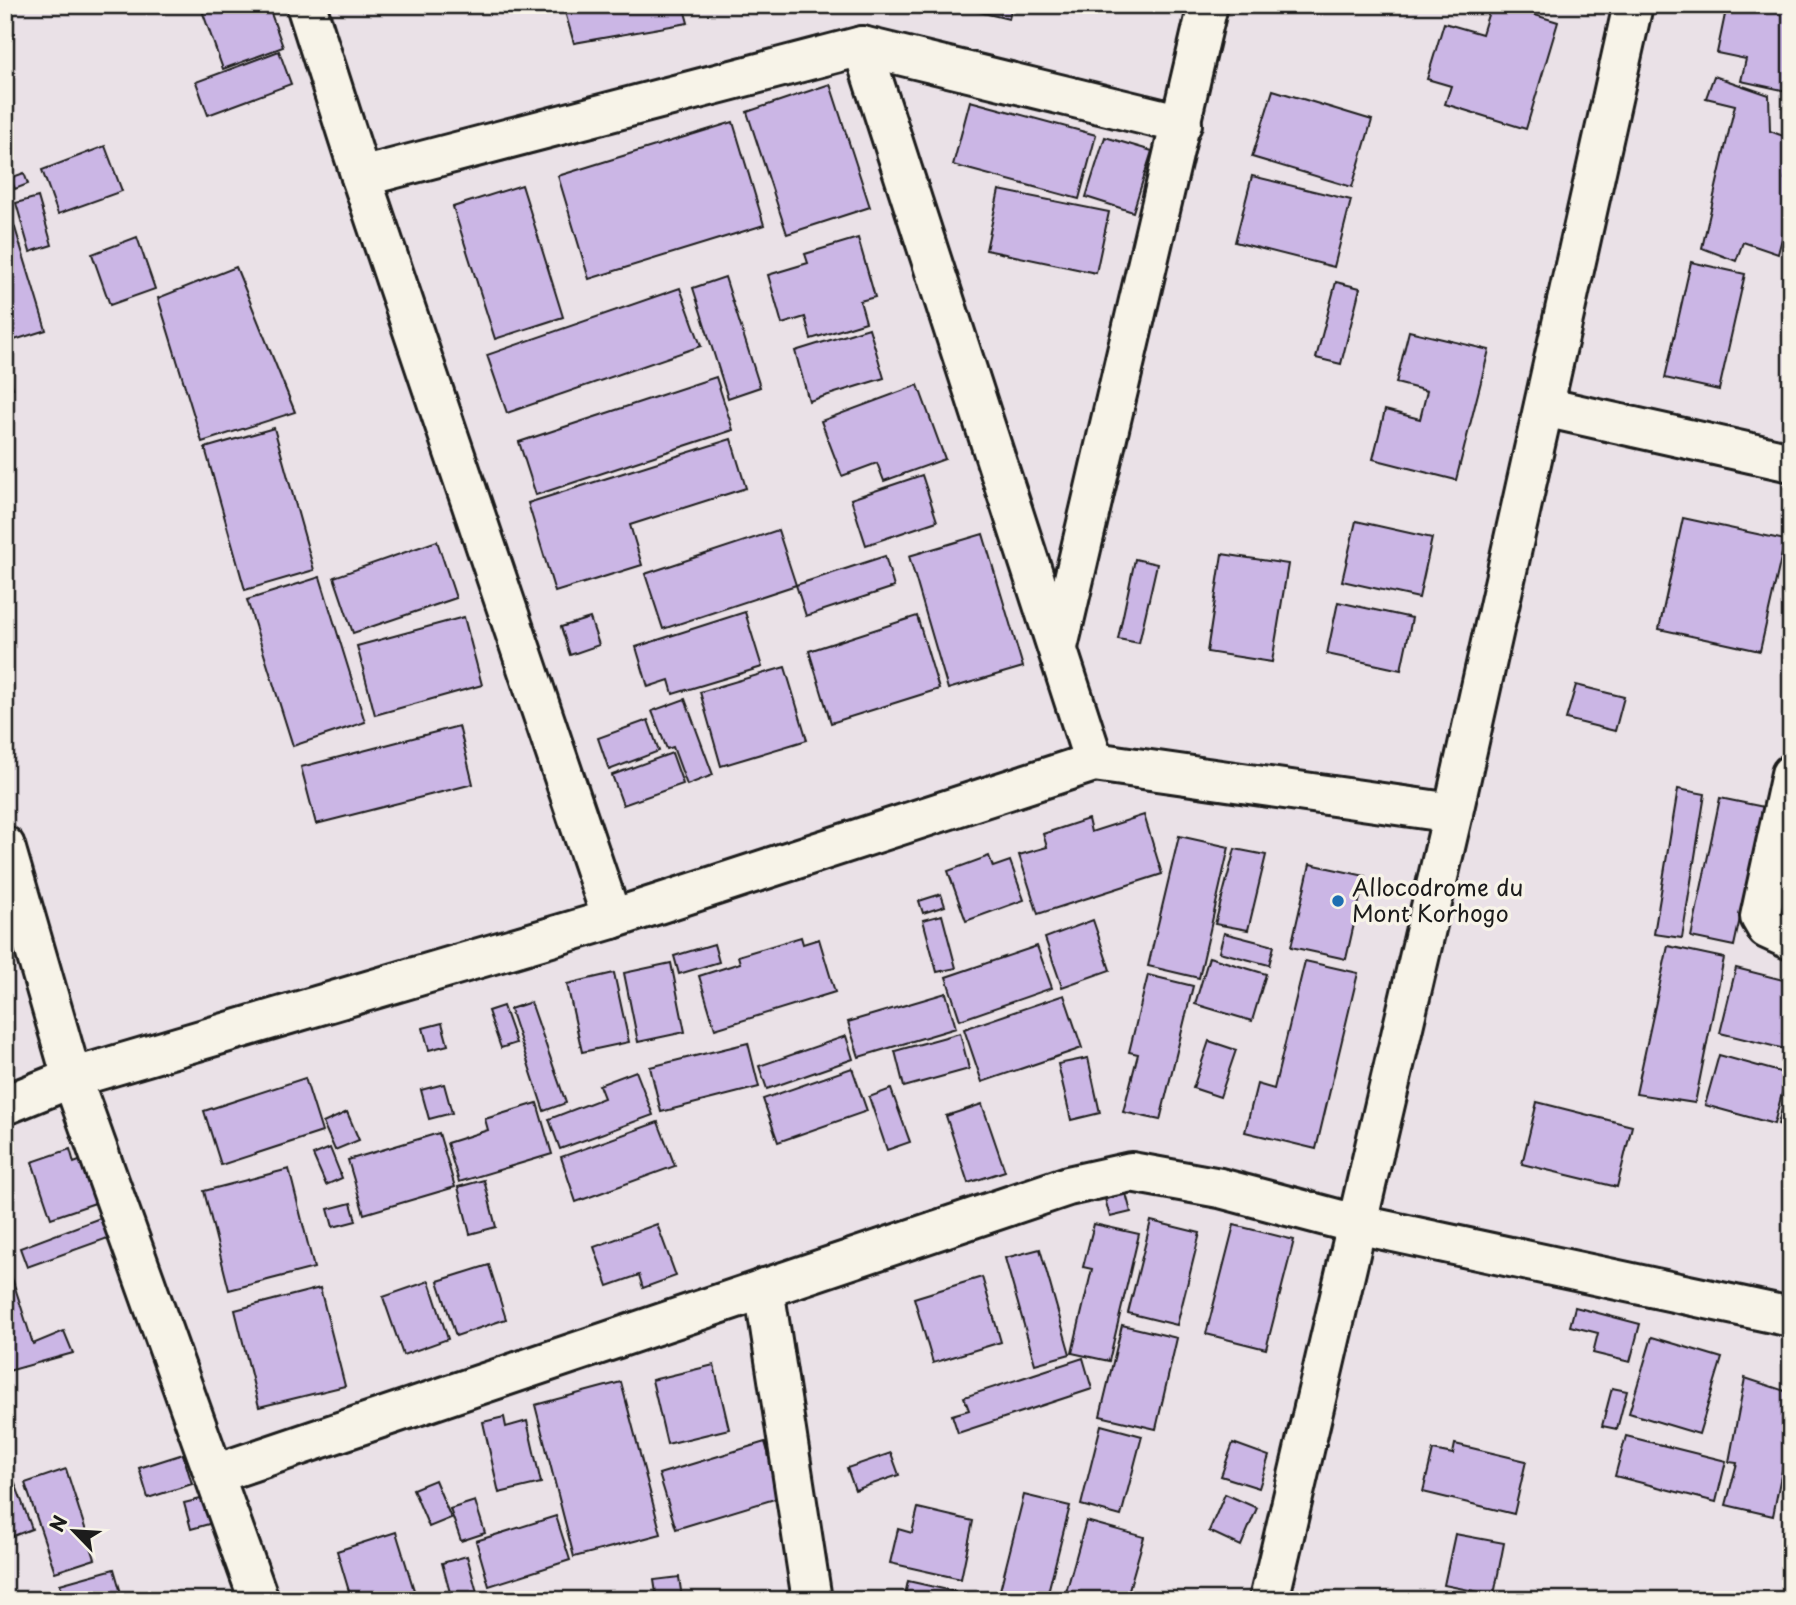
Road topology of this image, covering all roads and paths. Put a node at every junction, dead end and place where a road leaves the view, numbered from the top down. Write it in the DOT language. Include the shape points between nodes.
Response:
graph roads {
  1 [pos="306,5"];
  2 [pos="1208,5"];
  3 [pos="1633,5"];
  4 [pos="862,46"];
  5 [pos="1182,124"];
  6 [pos="361,177"];
  7 [pos="1544,407"];
  8 [pos="1791,462"];
  9 [pos="1058,648"];
  10 [pos="1094,762"];
  11 [pos="1791,774"];
  12 [pos="1453,813"];
  13 [pos="5,846"];
  14 [pos="612,919"];
  15 [pos="1791,940"];
  16 [pos="72,1078"];
  17 [pos="5,1105"];
  18 [pos="1356,1224"];
  19 [pos="764,1288"];
  20 [pos="1791,1317"];
  21 [pos="215,1474"];
  22 [pos="259,1600"];
  23 [pos="812,1600"];
  24 [pos="1269,1600"];
  1 -- 6 [label="street"];
  2 -- 5 [label="street"];
  3 -- 7 [label="street"];
  4 -- 5 [label="street"];
  4 -- 6 [label="street"];
  4 -- 9 [label="street"];
  5 -- 9 [label="street"];
  6 -- 14 [label="street"];
  7 -- 8 [label="street"];
  7 -- 12 [label="street"];
  9 -- 10 [label="street"];
  10 -- 12 [label="street"];
  10 -- 14 [label="street"];
  11 -- 15 [label="street" via="1760,917 1767,929"];
  12 -- 18 [label="street"];
  13 -- 16 [label="street"];
  14 -- 16 [label="street"];
  16 -- 17 [label="street"];
  16 -- 21 [label="street"];
  18 -- 19 [label="street" via="1220,1188 1131,1172 1068,1186"];
  18 -- 20 [label="street"];
  18 -- 24 [label="street"];
  19 -- 21 [label="street"];
  19 -- 23 [label="street"];
  21 -- 22 [label="street"];
}
